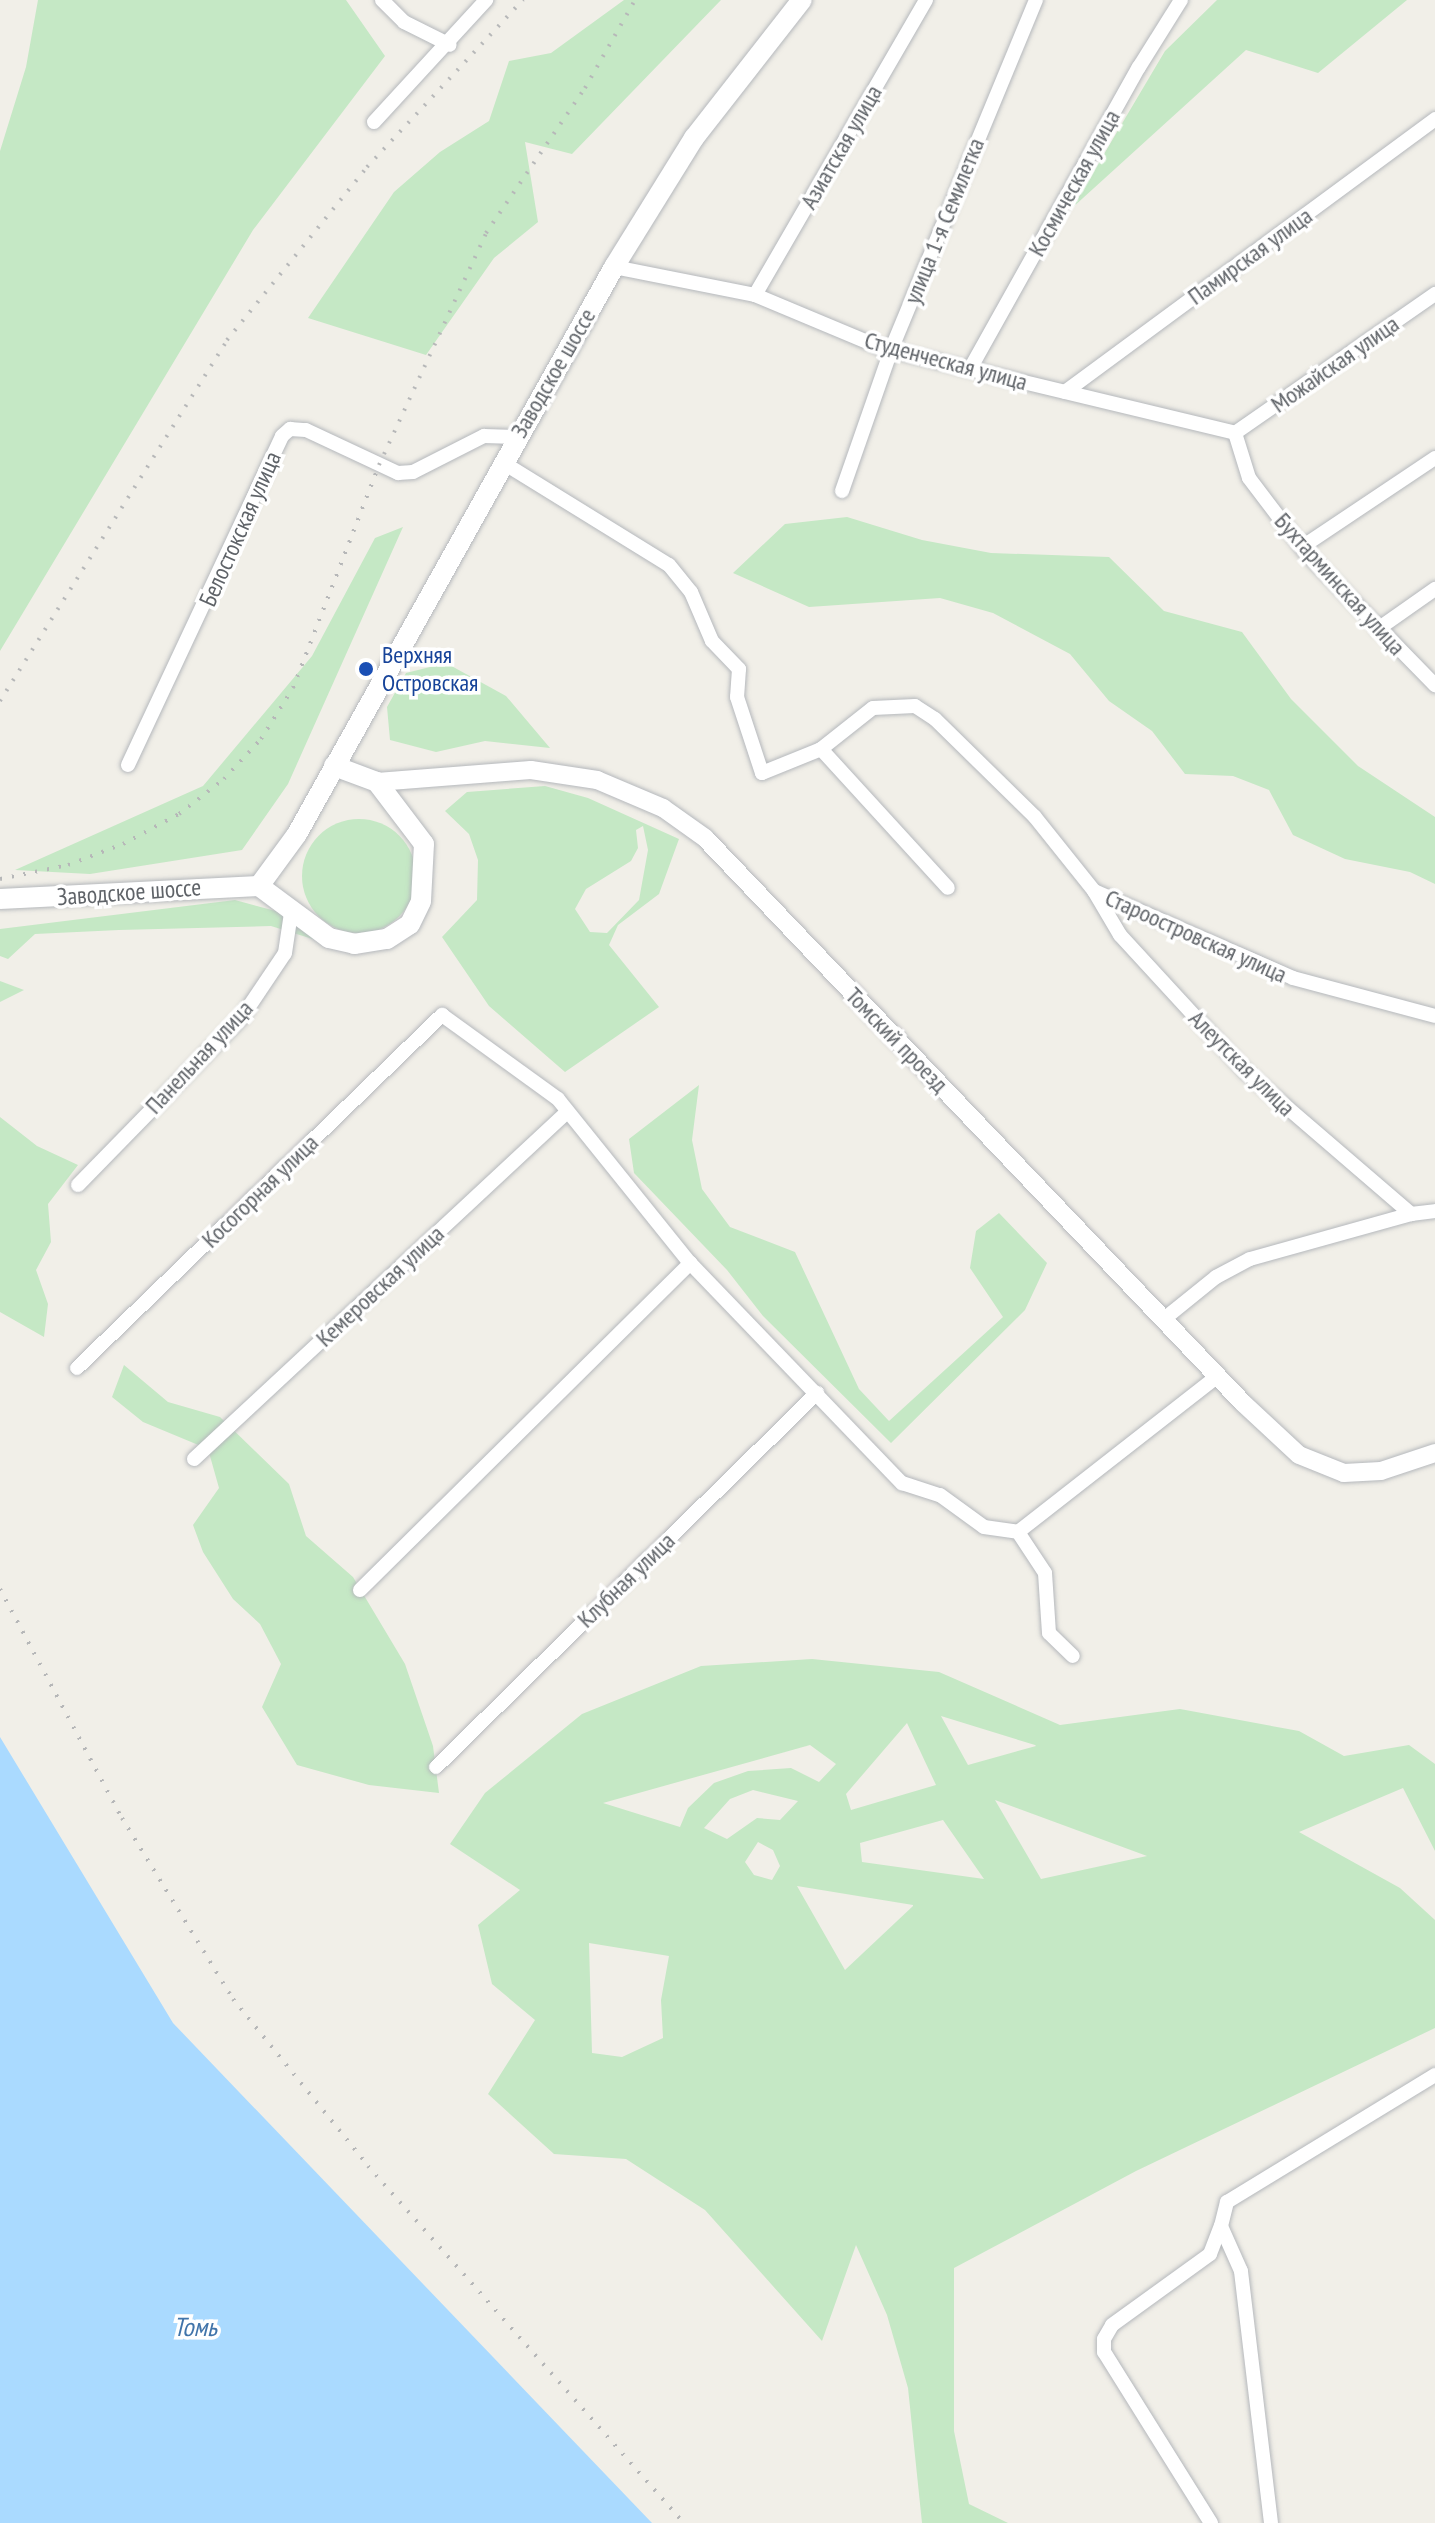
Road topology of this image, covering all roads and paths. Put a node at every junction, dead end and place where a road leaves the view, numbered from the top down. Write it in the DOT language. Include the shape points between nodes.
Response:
graph roads {
  1 [pos="382,0"];
  2 [pos="486,0"];
  3 [pos="802,0"];
  4 [pos="926,0"];
  5 [pos="1036,0"];
  6 [pos="1181,0"];
  7 [pos="450,45"];
  8 [pos="1435,119"];
  9 [pos="374,122"];
  10 [pos="614,267"];
  11 [pos="1435,294"];
  12 [pos="755,295"];
  13 [pos="891,350"];
  14 [pos="970,369"];
  15 [pos="1065,392"];
  16 [pos="1235,433"];
  17 [pos="516,437"];
  18 [pos="1435,458"];
  19 [pos="502,462"];
  20 [pos="842,491"];
  21 [pos="1302,547"];
  22 [pos="1435,589"];
  23 [pos="1378,629"];
  24 [pos="1435,685"];
  25 [pos="821,749"];
  26 [pos="128,765"];
  27 [pos="334,766"];
  28 [pos="377,782"];
  29 [pos="259,886"];
  30 [pos="948,888"];
  31 [pos="1094,891"];
  32 [pos="0,899"];
  33 [pos="291,913"];
  34 [pos="1435,1016"];
  35 [pos="563,1112"];
  36 [pos="78,1185"];
  37 [pos="1435,1211"];
  38 [pos="1411,1214"];
  39 [pos="690,1263"];
  40 [pos="1164,1319"];
  41 [pos="77,1368"];
  42 [pos="1218,1376"];
  43 [pos="817,1393"];
  44 [pos="1435,1453"];
  45 [pos="194,1459"];
  46 [pos="1018,1532"];
  47 [pos="360,1590"];
  48 [pos="1073,1656"];
  49 [pos="436,1767"];
  50 [pos="1435,2075"];
  51 [pos="1221,2226"];
  52 [pos="1211,2523"];
  53 [pos="1271,2523"];
  1 -- 7 [label="street" via="404,22"];
  2 -- 7 [label="street"];
  3 -- 10 [label="main road, Заводское шоссе" via="694,138"];
  4 -- 12 [label="street, Азиатская улица"];
  5 -- 13 [label="street, улица 1-я Семилетка"];
  6 -- 14 [label="street, Космическая улица"];
  7 -- 9 [label="street"];
  8 -- 15 [label="street, Памирская улица"];
  10 -- 12 [label="street, Студенческая улица"];
  10 -- 17 [label="main road, Заводское шоссе"];
  11 -- 16 [label="street, Можайская улица"];
  12 -- 13 [label="street, Студенческая улица"];
  13 -- 14 [label="street, Студенческая улица"];
  13 -- 20 [label="street, улица 1-я Семилетка"];
  14 -- 15 [label="street, Студенческая улица"];
  15 -- 16 [label="street, Студенческая улица"];
  16 -- 21 [label="street, Бухтарминская улица" via="1249,478"];
  17 -- 19 [label="main road, Заводское шоссе"];
  17 -- 26 [label="street, Белостокская улица" via="484,436 413,472 398,473 306,430 290,429 282,436"];
  18 -- 21 [label="street"];
  19 -- 25 [label="street, Староостровская улица" via="669,565 691,592 712,641 739,669 737,697 762,773"];
  19 -- 27 [label="main road, Заводское шоссе"];
  21 -- 23 [label="street, Бухтарминская улица"];
  22 -- 23 [label="street"];
  23 -- 24 [label="street, Бухтарминская улица"];
  25 -- 30 [label="street"];
  25 -- 31 [label="street, Староостровская улица" via="873,708 915,706 935,719 1035,817"];
  27 -- 28 [label="main road"];
  27 -- 29 [label="main road, Заводское шоссе" via="297,834"];
  28 -- 33 [label="main road" via="424,844 426,874 410,924 387,939 354,944 329,938"];
  28 -- 40 [label="street, Томский проезд" via="531,770 597,780 663,808 705,838"];
  29 -- 32 [label="main road, Заводское шоссе"];
  29 -- 33 [label="main road"];
  31 -- 34 [label="street, Староостровская улица" via="1293,978"];
  31 -- 38 [label="street, Алеутская улица" via="1120,935 1246,1072"];
  33 -- 36 [label="street, Панельная улица" via="285,953 242,1017"];
  35 -- 39 [label="street"];
  35 -- 41 [label="street, Косогорная улица" via="558,1099 442,1015"];
  35 -- 45 [label="street, Кемеровская улица"];
  37 -- 38 [label="street"];
  38 -- 40 [label="street" via="1250,1259 1216,1277"];
  39 -- 43 [label="street"];
  39 -- 47 [label="street"];
  40 -- 42 [label="street, Томский проезд"];
  42 -- 44 [label="street, Томский проезд" via="1299,1455 1344,1473 1381,1471"];
  42 -- 46 [label="street"];
  43 -- 46 [label="street" via="902,1483 940,1495 964,1518 984,1527"];
  43 -- 49 [label="street, Клубная улица"];
  46 -- 48 [label="street" via="1045,1573 1045,1624"];
  50 -- 51 [label="street" via="1227,2202"];
  51 -- 52 [label="street" via="1210,2254 1112,2325 1104,2339 1104,2352"];
  51 -- 53 [label="street" via="1241,2271"];
}
